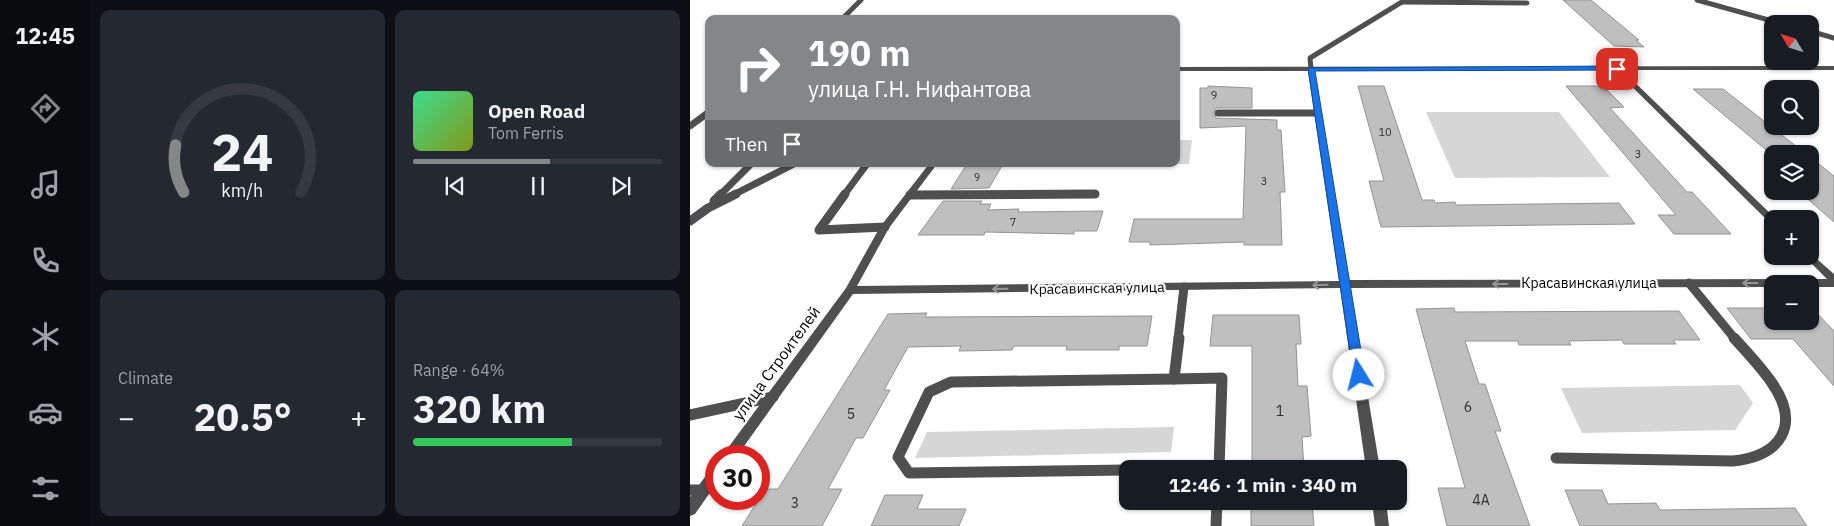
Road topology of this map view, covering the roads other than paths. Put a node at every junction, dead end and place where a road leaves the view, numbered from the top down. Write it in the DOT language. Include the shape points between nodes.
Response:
graph roads {
  1 [pos="862,0"];
  2 [pos="1697,0"];
  3 [pos="1404,1"];
  4 [pos="1527,3"];
  5 [pos="846,15"];
  6 [pos="1764,19"];
  7 [pos="1819,34"];
  8 [pos="1834,38"];
  9 [pos="1180,68"];
  10 [pos="1834,68"];
  11 [pos="1310,69"];
  12 [pos="1617,69"];
  13 [pos="1218,113"];
  14 [pos="1317,113"];
  15 [pos="705,115"];
  16 [pos="690,126"];
  17 [pos="748,167"];
  18 [pos="788,167"];
  19 [pos="865,167"];
  20 [pos="931,167"];
  21 [pos="1095,194"];
  22 [pos="910,195"];
  23 [pos="708,208"];
  24 [pos="1764,212"];
  25 [pos="690,221"];
  26 [pos="885,227"];
  27 [pos="1818,265"];
  28 [pos="1834,282"];
  29 [pos="1689,283"];
  30 [pos="1344,284"];
  31 [pos="1184,287"];
  32 [pos="850,290"];
  33 [pos="1174,379"];
  34 [pos="773,397"];
  35 [pos="690,415"];
  36 [pos="737,445"];
  37 [pos="1556,458"];
  38 [pos="1219,460"];
  39 [pos="1372,460"];
  40 [pos="1119,470"];
  41 [pos="697,490"];
  42 [pos="690,509"];
  43 [pos="1217,510"];
  44 [pos="1379,510"];
  45 [pos="1216,526"];
  46 [pos="1382,526"];
  1 -- 5 [label="lane"];
  2 -- 6 [label="lane"];
  3 -- 4 [label="lane"];
  3 -- 11 [label="lane" via="1310,58"];
  7 -- 8 [label="lane"];
  9 -- 11 [label="street"];
  10 -- 12 [label="street"];
  11 -- 12 [label="street"];
  11 -- 14 [label="street"];
  12 -- 24 [label="street"];
  13 -- 14 [label="lane"];
  14 -- 30 [label="street"];
  15 -- 16 [label="lane"];
  17 -- 23 [label="lane"];
  18 -- 23 [label="lane"];
  19 -- 26 [label="lane" via="819,230"];
  20 -- 22 [label="street, улица Строителей"];
  21 -- 22 [label="lane"];
  22 -- 26 [label="street, улица Строителей"];
  23 -- 25 [label="lane"];
  26 -- 32 [label="street, улица Строителей"];
  27 -- 28 [label="street"];
  28 -- 29 [label="street, Красавинская улица, one-way"];
  29 -- 30 [label="street, Красавинская улица, one-way"];
  29 -- 37 [label="lane" via="1782,399 1786,426 1777,443 1761,455 1730,460"];
  30 -- 31 [label="street, Красавинская улица, one-way"];
  30 -- 39 [label="street"];
  31 -- 32 [label="street, Красавинская улица, one-way"];
  31 -- 33 [label="lane"];
  32 -- 34 [label="street, улица Строителей"];
  33 -- 38 [label="lane" via="1222,378"];
  33 -- 40 [label="lane" via="951,382 929,392 898,457 909,472"];
  34 -- 35 [label="lane"];
  34 -- 36 [label="street, улица Строителей"];
  41 -- 42 [label="street"];
  43 -- 45 [label="lane"];
  44 -- 46 [label="street"];
}
